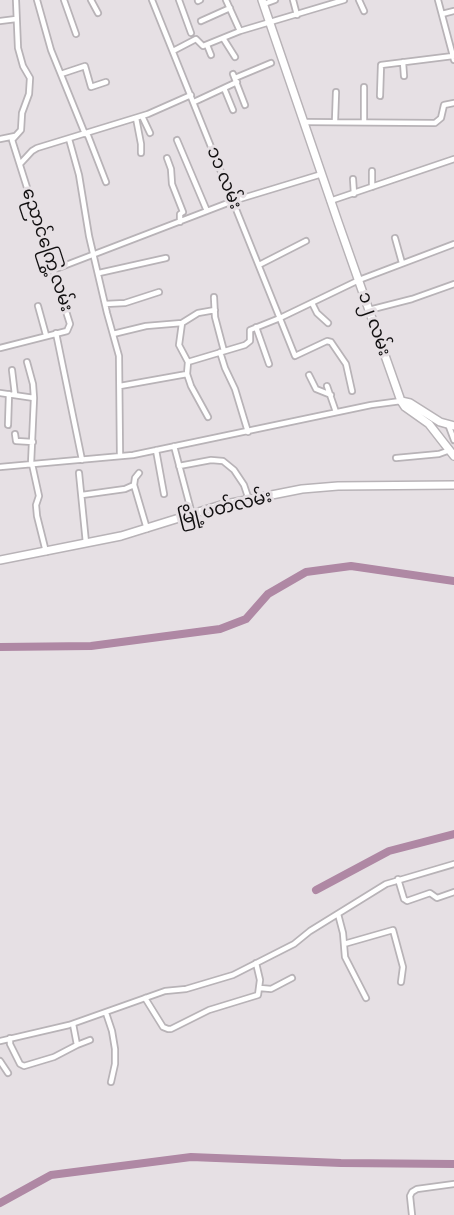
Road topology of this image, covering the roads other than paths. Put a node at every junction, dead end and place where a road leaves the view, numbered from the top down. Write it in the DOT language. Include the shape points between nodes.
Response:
graph roads {
  1 [pos="16,0"];
  2 [pos="37,0"];
  3 [pos="64,0"];
  4 [pos="91,0"];
  5 [pos="152,0"];
  6 [pos="179,0"];
  7 [pos="226,0"];
  8 [pos="274,0"];
  9 [pos="293,0"];
  10 [pos="344,0"];
  11 [pos="359,0"];
  12 [pos="438,0"];
  13 [pos="263,2"];
  14 [pos="230,8"];
  15 [pos="364,11"];
  16 [pos="454,11"];
  17 [pos="98,13"];
  18 [pos="442,14"];
  19 [pos="297,15"];
  20 [pos="16,19"];
  21 [pos="0,21"];
  22 [pos="201,21"];
  23 [pos="270,22"];
  24 [pos="240,31"];
  25 [pos="191,33"];
  26 [pos="76,34"];
  27 [pos="223,38"];
  28 [pos="207,45"];
  29 [pos="173,51"];
  30 [pos="211,55"];
  31 [pos="235,57"];
  32 [pos="454,58"];
  33 [pos="403,62"];
  34 [pos="271,63"];
  35 [pos="61,74"];
  36 [pos="404,76"];
  37 [pos="235,78"];
  38 [pos="106,82"];
  39 [pos="363,87"];
  40 [pos="224,88"];
  41 [pos="336,92"];
  42 [pos="191,95"];
  43 [pos="380,96"];
  44 [pos="194,102"];
  45 [pos="454,104"];
  46 [pos="245,105"];
  47 [pos="232,110"];
  48 [pos="142,116"];
  49 [pos="136,118"];
  50 [pos="336,121"];
  51 [pos="304,122"];
  52 [pos="364,122"];
  53 [pos="150,133"];
  54 [pos="86,134"];
  55 [pos="14,137"];
  56 [pos="0,139"];
  57 [pos="69,139"];
  58 [pos="177,140"];
  59 [pos="141,153"];
  60 [pos="167,158"];
  61 [pos="454,159"];
  62 [pos="20,165"];
  63 [pos="372,171"];
  64 [pos="321,174"];
  65 [pos="353,179"];
  66 [pos="106,182"];
  67 [pos="372,187"];
  68 [pos="354,194"];
  69 [pos="233,201"];
  70 [pos="330,201"];
  71 [pos="207,212"];
  72 [pos="180,222"];
  73 [pos="395,238"];
  74 [pos="306,241"];
  75 [pos="454,244"];
  76 [pos="94,254"];
  77 [pos="166,258"];
  78 [pos="402,263"];
  79 [pos="259,265"];
  80 [pos="53,270"];
  81 [pos="99,273"];
  82 [pos="359,280"];
  83 [pos="454,284"];
  84 [pos="159,291"];
  85 [pos="214,297"];
  86 [pos="312,303"];
  87 [pos="105,304"];
  88 [pos="38,306"];
  89 [pos="215,310"];
  90 [pos="369,310"];
  91 [pos="280,318"];
  92 [pos="182,323"];
  93 [pos="328,323"];
  94 [pos="256,327"];
  95 [pos="56,333"];
  96 [pos="113,334"];
  97 [pos="46,335"];
  98 [pos="0,348"];
  99 [pos="222,352"];
  100 [pos="27,362"];
  101 [pos="188,362"];
  102 [pos="269,364"];
  103 [pos="12,370"];
  104 [pos="187,374"];
  105 [pos="309,375"];
  106 [pos="120,386"];
  107 [pos="327,386"];
  108 [pos="352,391"];
  109 [pos="0,393"];
  110 [pos="12,395"];
  111 [pos="331,395"];
  112 [pos="34,398"];
  113 [pos="401,400"];
  114 [pos="336,412"];
  115 [pos="208,417"];
  116 [pos="8,425"];
  117 [pos="451,425"];
  118 [pos="248,432"];
  119 [pos="15,434"];
  120 [pos="454,440"];
  121 [pos="33,442"];
  122 [pos="174,446"];
  123 [pos="156,450"];
  124 [pos="452,453"];
  125 [pos="120,456"];
  126 [pos="396,458"];
  127 [pos="82,460"];
  128 [pos="32,464"];
  129 [pos="179,466"];
  130 [pos="0,467"];
  131 [pos="79,473"];
  132 [pos="139,473"];
  133 [pos="134,485"];
  134 [pos="454,485"];
  135 [pos="164,494"];
  136 [pos="82,495"];
  137 [pos="249,500"];
  138 [pos="192,514"];
  139 [pos="147,529"];
  140 [pos="86,543"];
  141 [pos="46,552"];
  142 [pos="0,560"];
  143 [pos="454,864"];
  144 [pos="398,879"];
  145 [pos="454,892"];
  146 [pos="338,914"];
  147 [pos="344,944"];
  148 [pos="256,963"];
  149 [pos="292,978"];
  150 [pos="401,982"];
  151 [pos="260,988"];
  152 [pos="145,998"];
  153 [pos="366,998"];
  154 [pos="106,1013"];
  155 [pos="72,1024"];
  156 [pos="10,1038"];
  157 [pos="90,1040"];
  158 [pos="0,1041"];
  159 [pos="77,1045"];
  160 [pos="1,1061"];
  161 [pos="8,1073"];
  162 [pos="111,1082"];
  163 [pos="454,1184"];
  164 [pos="412,1215"];
  1 -- 20 [label="street"];
  2 -- 35 [label="street"];
  3 -- 26 [label="street"];
  4 -- 17 [label="street"];
  5 -- 29 [label="street, ၁၁ လမ်း"];
  6 -- 25 [label="street"];
  7 -- 14 [label="street"];
  8 -- 13 [label="street"];
  9 -- 19 [label="street"];
  10 -- 19 [label="street"];
  11 -- 15 [label="street"];
  12 -- 18 [label="street"];
  13 -- 23 [label="main road"];
  14 -- 22 [label="street"];
  14 -- 24 [label="street"];
  16 -- 18 [label="street"];
  18 -- 32 [label="street"];
  19 -- 23 [label="street"];
  20 -- 21 [label="street"];
  20 -- 55 [label="street" via="18,48 30,78 22,123"];
  23 -- 24 [label="street"];
  23 -- 51 [label="main road, ၁၂ လမ်း"];
  24 -- 27 [label="street"];
  27 -- 28 [label="street"];
  27 -- 31 [label="street"];
  28 -- 29 [label="street" via="201,46 196,39"];
  28 -- 30 [label="street"];
  29 -- 42 [label="street, ၁၁ လမ်း"];
  32 -- 33 [label="street"];
  33 -- 36 [label="street"];
  33 -- 43 [label="street" via="380,66"];
  34 -- 37 [label="street"];
  35 -- 38 [label="street" via="85,66 91,87"];
  35 -- 54 [label="street"];
  37 -- 40 [label="street"];
  37 -- 46 [label="street"];
  39 -- 52 [label="street"];
  40 -- 44 [label="street"];
  40 -- 47 [label="street"];
  41 -- 50 [label="street"];
  42 -- 44 [label="street, ၁၁ လမ်း"];
  42 -- 48 [label="street"];
  44 -- 69 [label="street, ၁၁ လမ်း"];
  45 -- 52 [label="street" via="444,105 441,118 435,123"];
  48 -- 49 [label="street"];
  48 -- 53 [label="street"];
  49 -- 54 [label="street"];
  49 -- 59 [label="street"];
  50 -- 51 [label="street"];
  50 -- 52 [label="street"];
  51 -- 64 [label="main road, ၁၂ လမ်း"];
  54 -- 57 [label="street"];
  54 -- 66 [label="street"];
  55 -- 56 [label="street"];
  55 -- 62 [label="street, ညောင်ကြွေ့လမ်း"];
  57 -- 62 [label="street" via="37,148"];
  57 -- 76 [label="street"];
  58 -- 71 [label="street"];
  60 -- 72 [label="street" via="183,212"];
  61 -- 67 [label="street"];
  62 -- 80 [label="street, ညောင်ကြွေ့လမ်း"];
  63 -- 67 [label="street"];
  64 -- 69 [label="street"];
  64 -- 70 [label="main road, ၁၂ လမ်း"];
  65 -- 68 [label="street"];
  67 -- 68 [label="street"];
  68 -- 70 [label="street"];
  69 -- 71 [label="street"];
  69 -- 79 [label="street, ၁၁ လမ်း"];
  70 -- 82 [label="main road, ၁၂ လမ်း"];
  71 -- 72 [label="street"];
  72 -- 76 [label="street"];
  73 -- 78 [label="street"];
  74 -- 79 [label="street"];
  75 -- 78 [label="street"];
  76 -- 80 [label="street"];
  76 -- 81 [label="street"];
  77 -- 81 [label="street"];
  78 -- 82 [label="street"];
  79 -- 91 [label="street, ၁၁ လမ်း"];
  80 -- 95 [label="street, ညောင်ကြွေ့လမ်း" via="70,324 67,331"];
  81 -- 87 [label="street"];
  82 -- 86 [label="street"];
  82 -- 90 [label="main road, ၁၂ လမ်း"];
  83 -- 90 [label="street"];
  84 -- 87 [label="street" via="125,303"];
  85 -- 89 [label="street"];
  86 -- 91 [label="street"];
  86 -- 93 [label="street"];
  87 -- 96 [label="street"];
  88 -- 97 [label="street"];
  89 -- 92 [label="street" via="198,313"];
  89 -- 99 [label="street"];
  90 -- 113 [label="main road, ၁၂ လမ်း"];
  91 -- 94 [label="street"];
  91 -- 108 [label="street, ၁၁ လမ်း" via="294,356 331,342 346,364"];
  92 -- 96 [label="street"];
  92 -- 101 [label="street" via="179,345"];
  94 -- 99 [label="street" via="250,330 248,344"];
  94 -- 102 [label="street"];
  95 -- 97 [label="street, ညောင်ကြွေ့လမ်း"];
  95 -- 127 [label="street"];
  96 -- 106 [label="street" via="119,356"];
  97 -- 98 [label="street, ညောင်ကြွေ့လမ်း"];
  99 -- 101 [label="street"];
  99 -- 118 [label="street"];
  100 -- 112 [label="street"];
  101 -- 104 [label="street"];
  103 -- 110 [label="street"];
  104 -- 106 [label="street"];
  104 -- 115 [label="street"];
  105 -- 111 [label="street" via="316,389"];
  106 -- 125 [label="street"];
  107 -- 111 [label="street"];
  109 -- 110 [label="street"];
  110 -- 112 [label="street"];
  110 -- 116 [label="street"];
  111 -- 114 [label="street"];
  112 -- 121 [label="street"];
  113 -- 114 [label="street"];
  113 -- 117 [label="main road"];
  113 -- 124 [label="main road, ၁၂ လမ်း" via="429,424"];
  114 -- 118 [label="street"];
  117 -- 120 [label="street"];
  118 -- 122 [label="street"];
  119 -- 121 [label="street" via="16,441"];
  121 -- 128 [label="street"];
  122 -- 123 [label="street"];
  122 -- 129 [label="street"];
  123 -- 125 [label="street"];
  123 -- 135 [label="street"];
  124 -- 126 [label="street"];
  125 -- 127 [label="street"];
  127 -- 128 [label="street"];
  128 -- 130 [label="street"];
  128 -- 141 [label="street" via="39,496 37,516"];
  129 -- 137 [label="street" via="223,461 234,470"];
  129 -- 138 [label="street"];
  131 -- 136 [label="street"];
  132 -- 133 [label="street"];
  133 -- 136 [label="street"];
  133 -- 139 [label="street"];
  134 -- 137 [label="main road, မြို့ပတ်လမ်း" via="338,486"];
  136 -- 140 [label="street"];
  137 -- 138 [label="main road, မြို့ပတ်လမ်း"];
  138 -- 139 [label="main road, မြို့ပတ်လမ်း"];
  139 -- 140 [label="main road, မြို့ပတ်လမ်း"];
  140 -- 141 [label="main road, မြို့ပတ်လမ်း"];
  141 -- 142 [label="main road, မြို့ပတ်လမ်း"];
  143 -- 144 [label="street"];
  144 -- 145 [label="street" via="407,901 430,893 437,898"];
  144 -- 146 [label="street"];
  146 -- 147 [label="street"];
  146 -- 148 [label="street" via="294,944"];
  147 -- 150 [label="street" via="393,930 403,967"];
  147 -- 153 [label="street" via="345,957"];
  148 -- 151 [label="street"];
  148 -- 152 [label="street" via="229,976"];
  149 -- 151 [label="street" via="271,989"];
  151 -- 152 [label="street" via="258,995 209,1010 168,1029"];
  152 -- 154 [label="street"];
  154 -- 155 [label="street"];
  154 -- 162 [label="street" via="115,1049"];
  155 -- 156 [label="street"];
  155 -- 159 [label="street"];
  156 -- 158 [label="street"];
  156 -- 159 [label="street" via="24,1066 54,1058"];
  157 -- 159 [label="street"];
  160 -- 161 [label="street"];
  163 -- 164 [label="street" via="412,1192"];
}
